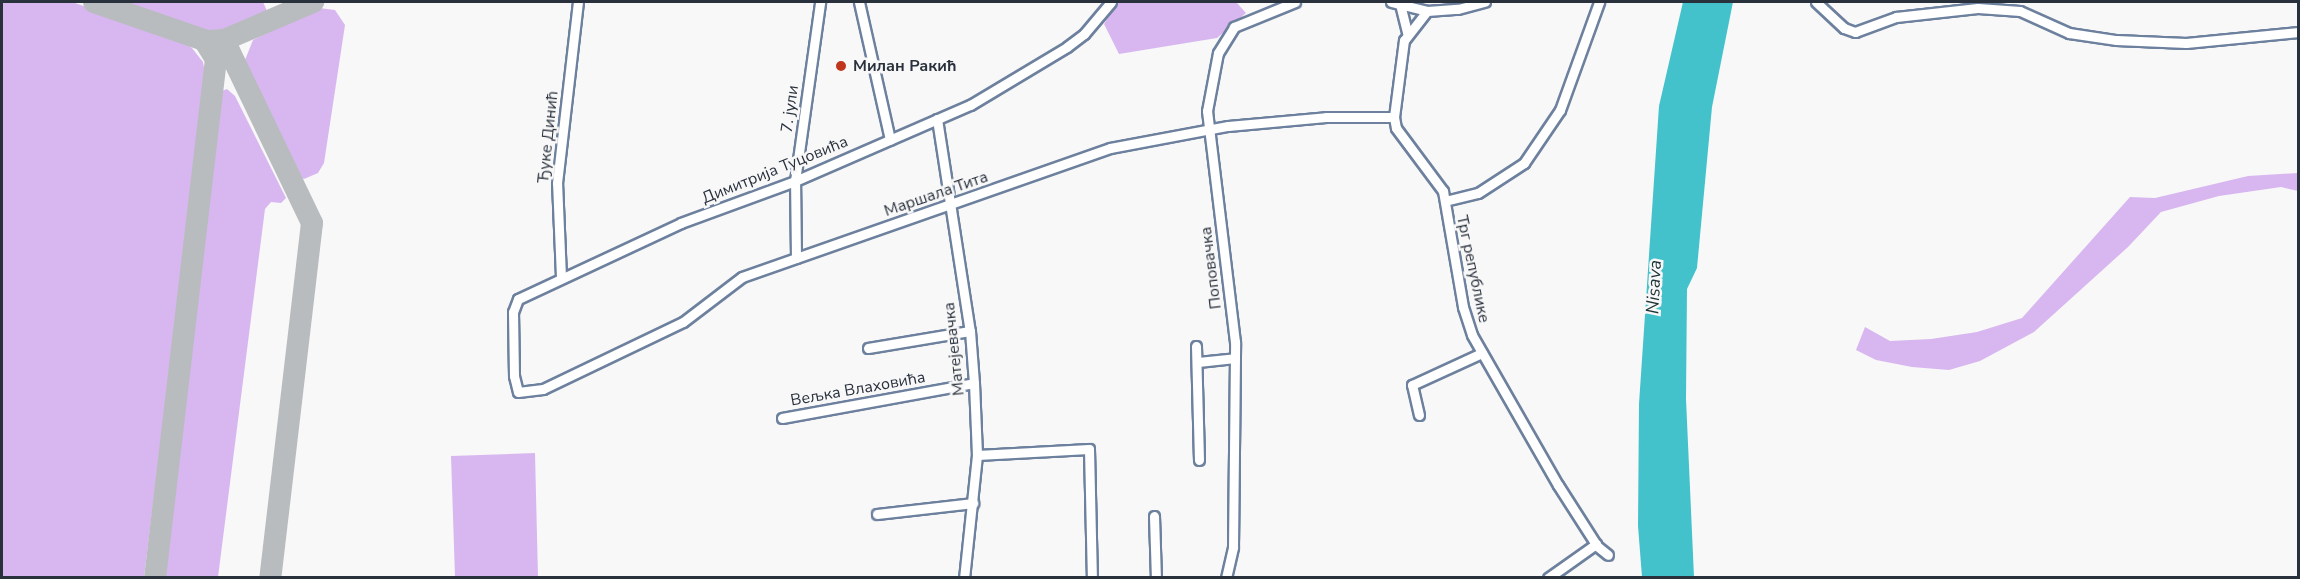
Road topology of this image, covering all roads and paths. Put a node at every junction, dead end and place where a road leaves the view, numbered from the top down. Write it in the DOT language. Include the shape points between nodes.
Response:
graph roads {
  1 [pos="578,2"];
  2 [pos="820,2"];
  3 [pos="859,2"];
  4 [pos="1112,2"];
  5 [pos="1295,2"];
  6 [pos="1485,2"];
  7 [pos="1599,2"];
  8 [pos="1816,2"];
  9 [pos="1395,3"];
  10 [pos="1427,11"];
  11 [pos="2298,32"];
  12 [pos="1407,33"];
  13 [pos="1394,117"];
  14 [pos="937,120"];
  15 [pos="1206,129"];
  16 [pos="890,140"];
  17 [pos="795,181"];
  18 [pos="1444,201"];
  19 [pos="951,206"];
  20 [pos="796,258"];
  21 [pos="561,277"];
  22 [pos="970,331"];
  23 [pos="1196,346"];
  24 [pos="868,348"];
  25 [pos="1482,353"];
  26 [pos="1235,358"];
  27 [pos="1198,362"];
  28 [pos="974,384"];
  29 [pos="518,392"];
  30 [pos="1419,415"];
  31 [pos="782,418"];
  32 [pos="977,455"];
  33 [pos="1199,460"];
  34 [pos="973,503"];
  35 [pos="877,514"];
  36 [pos="1154,516"];
  37 [pos="1596,544"];
  38 [pos="1608,555"];
  39 [pos="964,578"];
  40 [pos="1092,578"];
  41 [pos="1156,578"];
  42 [pos="1226,578"];
  43 [pos="1548,578"];
  1 -- 21 [label="street, Ђуке Динић" via="557,183"];
  2 -- 17 [label="street, 7. јули"];
  3 -- 16 [label="street"];
  4 -- 14 [label="street, Димитрија Туцовића" via="1067,47 991,94"];
  5 -- 15 [label="street, Поповачка" via="1241,22 1230,31 1214,67"];
  6 -- 10 [label="street"];
  7 -- 18 [label="street" via="1560,110 1524,163 1478,193"];
  8 -- 11 [label="street" via="1844,28 1855,32 1917,14 2008,9 2069,33 2186,43"];
  9 -- 10 [label="street"];
  9 -- 12 [label="street"];
  10 -- 12 [label="street"];
  12 -- 13 [label="street"];
  13 -- 15 [label="street, Маршала Тита" via="1326,117"];
  13 -- 18 [label="street, Трг републике" via="1402,140 1438,183"];
  14 -- 16 [label="street, Димитрија Туцовића"];
  14 -- 19 [label="street, Матејевачка"];
  15 -- 19 [label="street, Маршала Тита" via="1110,148"];
  15 -- 26 [label="street, Поповачка"];
  16 -- 17 [label="street, Димитрија Туцовића"];
  17 -- 20 [label="street, 7. јули"];
  17 -- 21 [label="street, Димитрија Туцовића" via="681,223"];
  18 -- 25 [label="street, Трг републике" via="1463,307"];
  19 -- 20 [label="street, Маршала Тита"];
  19 -- 22 [label="street, Матејевачка"];
  20 -- 29 [label="street, Маршала Тита" via="742,277 683,322 543,389"];
  21 -- 29 [label="street, Димитрија Туцовића" via="514,304 514,376"];
  22 -- 24 [label="street"];
  22 -- 28 [label="street, Матејевачка"];
  23 -- 27 [label="street"];
  25 -- 30 [label="street" via="1412,385"];
  25 -- 37 [label="street, Трг републике"];
  26 -- 27 [label="street"];
  26 -- 42 [label="street, Поповачка" via="1233,547"];
  27 -- 33 [label="street"];
  28 -- 31 [label="street, Вељка Влаховића"];
  28 -- 32 [label="street, Матејевачка"];
  32 -- 34 [label="street, Матејевачка"];
  32 -- 40 [label="street" via="1089,449"];
  34 -- 35 [label="street"];
  34 -- 39 [label="street, Матејевачка"];
  36 -- 41 [label="street"];
  37 -- 38 [label="street, Трг републике"];
  37 -- 43 [label="street"];
}
